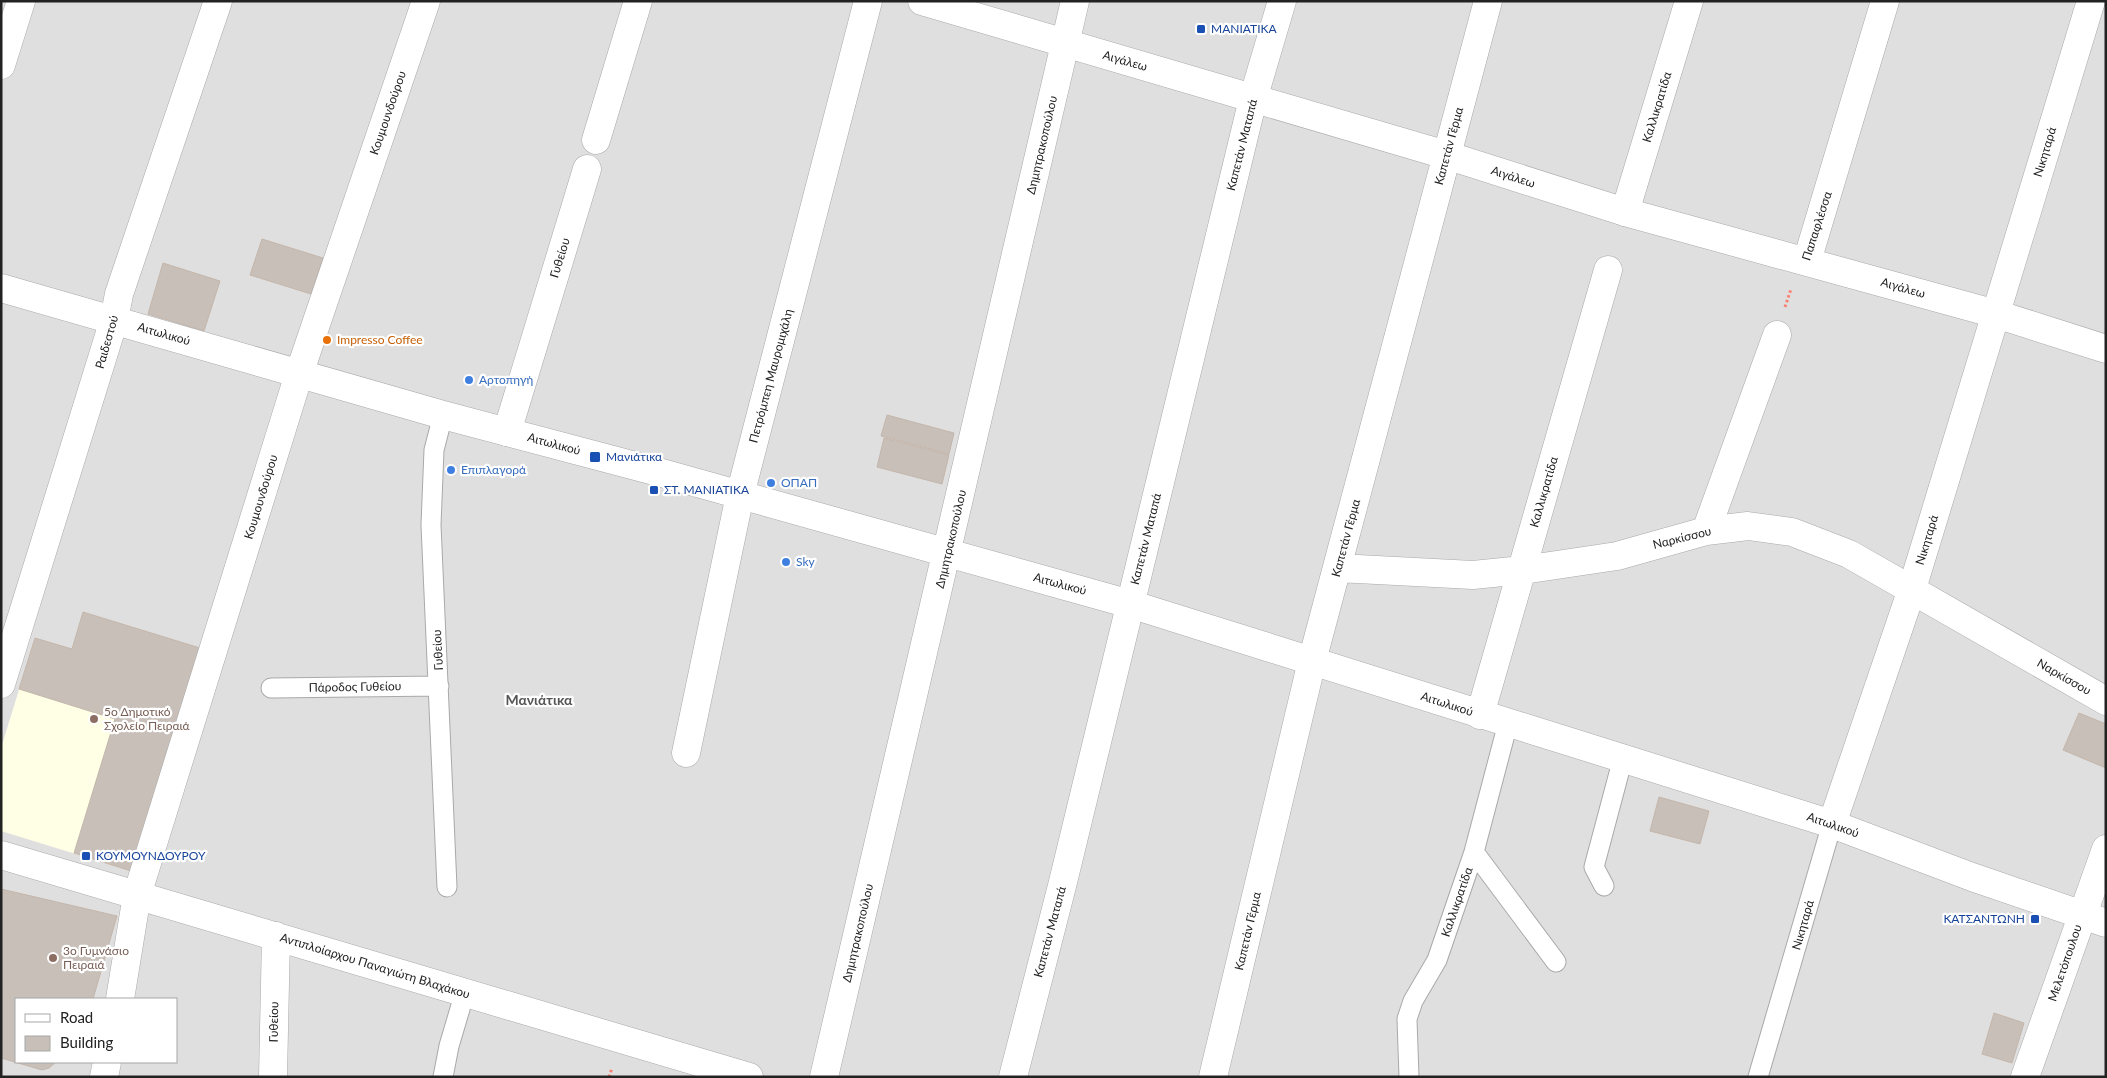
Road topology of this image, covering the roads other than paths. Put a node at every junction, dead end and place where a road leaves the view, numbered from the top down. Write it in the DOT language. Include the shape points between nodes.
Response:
graph roads {
  1 [pos="21,1"];
  2 [pos="218,1"];
  3 [pos="426,1"];
  4 [pos="638,1"];
  5 [pos="868,1"];
  6 [pos="922,1"];
  7 [pos="1075,1"];
  8 [pos="1282,1"];
  9 [pos="1488,1"];
  10 [pos="1689,1"];
  11 [pos="1885,1"];
  12 [pos="2091,1"];
  13 [pos="1065,44"];
  14 [pos="1,66"];
  15 [pos="1253,99"];
  16 [pos="596,140"];
  17 [pos="1446,155"];
  18 [pos="587,169"];
  19 [pos="1625,212"];
  20 [pos="1807,261"];
  21 [pos="1608,270"];
  22 [pos="1,288"];
  23 [pos="1996,314"];
  24 [pos="114,320"];
  25 [pos="1777,334"];
  26 [pos="2106,349"];
  27 [pos="299,374"];
  28 [pos="443,415"];
  29 [pos="507,432"];
  30 [pos="740,495"];
  31 [pos="1706,531"];
  32 [pos="948,553"];
  33 [pos="1338,568"];
  34 [pos="1523,570"];
  35 [pos="1912,589"];
  36 [pos="1130,604"];
  37 [pos="1312,661"];
  38 [pos="1,684"];
  39 [pos="440,686"];
  40 [pos="272,688"];
  41 [pos="2106,701"];
  42 [pos="1480,715"];
  43 [pos="1508,723"];
  44 [pos="686,753"];
  45 [pos="1623,758"];
  46 [pos="1832,824"];
  47 [pos="2106,849"];
  48 [pos="1474,852"];
  49 [pos="1,855"];
  50 [pos="446,886"];
  51 [pos="1604,886"];
  52 [pos="138,896"];
  53 [pos="2094,919"];
  54 [pos="276,936"];
  55 [pos="1556,962"];
  56 [pos="465,992"];
  57 [pos="120,998"];
  58 [pos="107,1063"];
  59 [pos="104,1077"];
  60 [pos="273,1077"];
  61 [pos="443,1077"];
  62 [pos="749,1077"];
  63 [pos="824,1077"];
  64 [pos="1013,1077"];
  65 [pos="1213,1077"];
  66 [pos="1409,1077"];
  67 [pos="1758,1077"];
  68 [pos="2025,1077"];
  1 -- 14 [label="street"];
  2 -- 24 [label="street, Ραιδεστού"];
  3 -- 27 [label="street, Κουμουνδούρου"];
  4 -- 16 [label="street"];
  5 -- 30 [label="street, Πετρόμπεη Μαυρομιχάλη"];
  6 -- 13 [label="street, Αιγάλεω"];
  7 -- 13 [label="street, Δημητρακοπούλου"];
  8 -- 15 [label="street, Καπετάν Ματαπά"];
  9 -- 17 [label="street, Καπετάν Γέρμα"];
  10 -- 19 [label="street, Καλλικρατίδα"];
  11 -- 20 [label="street, Παπαφλέσσα"];
  12 -- 23 [label="street, Νικηταρά"];
  13 -- 15 [label="street, Αιγάλεω"];
  13 -- 32 [label="street, Δημητρακοπούλου"];
  15 -- 17 [label="street, Αιγάλεω"];
  15 -- 36 [label="street, Καπετάν Ματαπά"];
  17 -- 19 [label="street, Αιγάλεω"];
  17 -- 33 [label="street, Καπετάν Γέρμα"];
  18 -- 29 [label="street, Γυθείου"];
  19 -- 20 [label="street, Αιγάλεω"];
  20 -- 23 [label="street, Αιγάλεω"];
  21 -- 34 [label="street, Καλλικρατίδα"];
  22 -- 24 [label="street, Αιτωλικού"];
  23 -- 26 [label="street, Αιγάλεω"];
  23 -- 35 [label="street, Νικηταρά"];
  24 -- 27 [label="street, Αιτωλικού"];
  24 -- 38 [label="street, Ραιδεστού"];
  25 -- 31 [label="street"];
  27 -- 28 [label="street, Αιτωλικού"];
  27 -- 52 [label="street, Κουμουνδούρου"];
  28 -- 29 [label="street, Αιτωλικού"];
  28 -- 39 [label="lane, Γυθείου" via="434,450 431,483"];
  29 -- 30 [label="street, Αιτωλικού"];
  30 -- 32 [label="street, Αιτωλικού"];
  30 -- 44 [label="street, Πετρόμπεη Μαυρομιχάλη"];
  31 -- 34 [label="street, Ναρκίσσου" via="1617,556"];
  31 -- 35 [label="street, Ναρκίσσου" via="1748,526 1792,532 1849,554"];
  32 -- 36 [label="street, Αιτωλικού"];
  32 -- 63 [label="street, Δημητρακοπούλου"];
  33 -- 34 [label="street, Ναρκίσσου" via="1473,575"];
  33 -- 37 [label="street, Καπετάν Γέρμα"];
  34 -- 42 [label="street, Καλλικρατίδα"];
  35 -- 41 [label="street, Ναρκίσσου"];
  35 -- 46 [label="street, Νικηταρά"];
  36 -- 37 [label="street, Αιτωλικού"];
  36 -- 64 [label="street, Καπετάν Ματαπά"];
  37 -- 42 [label="street, Αιτωλικού"];
  37 -- 65 [label="street, Καπετάν Γέρμα"];
  39 -- 40 [label="lane, Πάροδος Γυθείου"];
  39 -- 50 [label="lane, Γυθείου"];
  42 -- 43 [label="street, Αιτωλικού"];
  43 -- 45 [label="street, Αιτωλικού"];
  43 -- 48 [label="lane, Καλλικρατίδα"];
  45 -- 46 [label="street, Αιτωλικού"];
  45 -- 51 [label="lane" via="1594,867"];
  46 -- 53 [label="street, Αιτωλικού"];
  46 -- 67 [label="lane, Νικηταρά"];
  47 -- 53 [label="street, Μελετόπουλου"];
  48 -- 55 [label="lane"];
  48 -- 66 [label="lane, Καλλικρατίδα" via="1437,960 1413,1000 1407,1019"];
  49 -- 52 [label="street, Αντιπλοίαρχου Παναγιώτη Βλαχάκου"];
  52 -- 54 [label="street, Αντιπλοίαρχου Παναγιώτη Βλαχάκου"];
  52 -- 57 [label="street, Κουμουνδούρου"];
  53 -- 68 [label="street, Μελετόπουλου"];
  54 -- 56 [label="street, Αντιπλοίαρχου Παναγιώτη Βλαχάκου"];
  54 -- 60 [label="street, Γυθείου"];
  56 -- 61 [label="lane"];
  56 -- 62 [label="street, Αντιπλοίαρχου Παναγιώτη Βλαχάκου"];
  58 -- 59 [label="street"];
}
